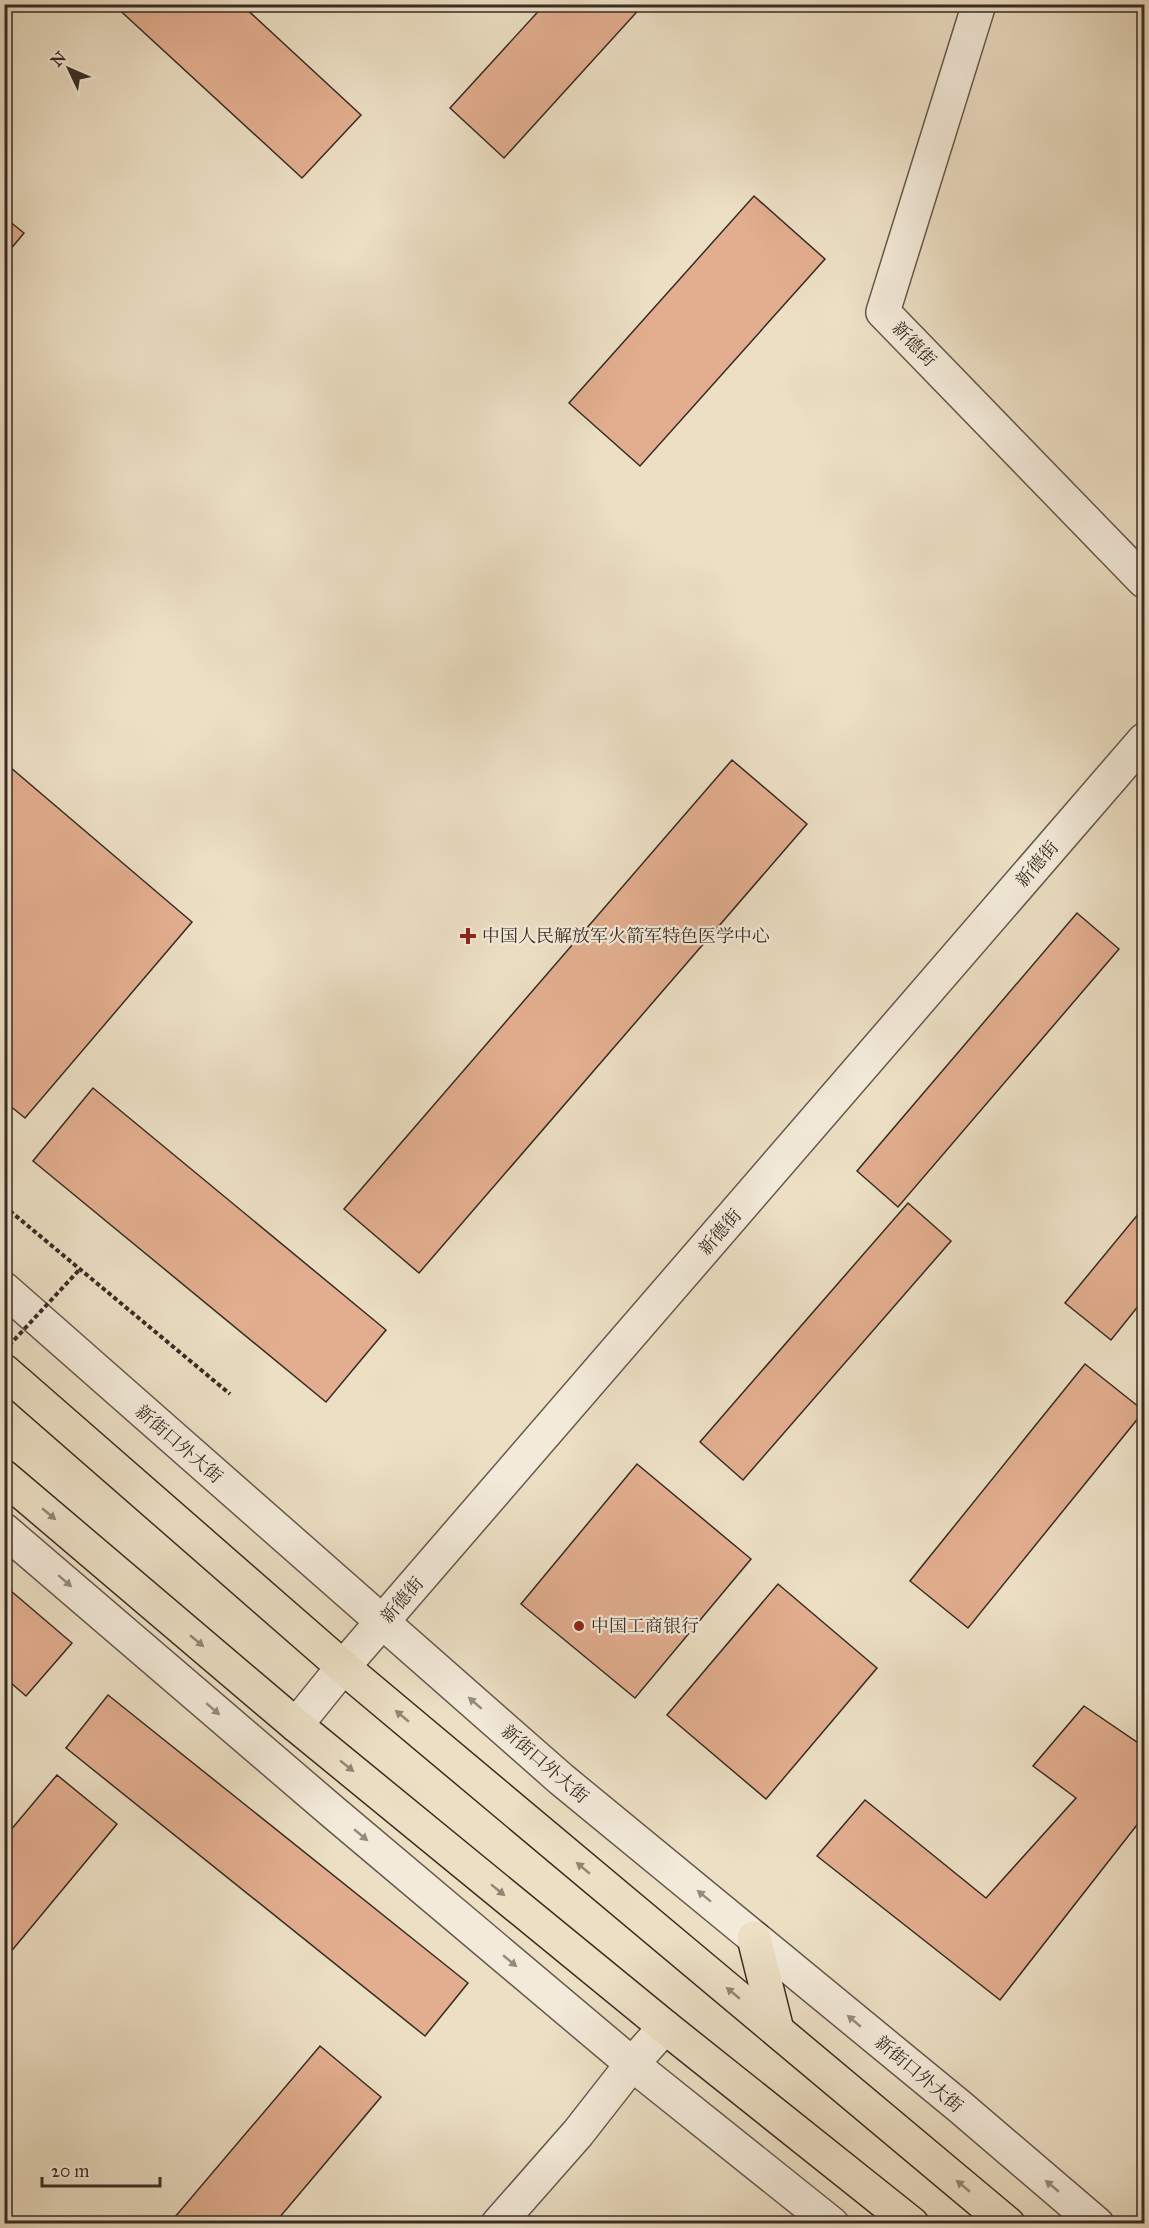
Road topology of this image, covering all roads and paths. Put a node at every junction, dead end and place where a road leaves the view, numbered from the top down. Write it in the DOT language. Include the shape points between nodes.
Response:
graph roads {
  1 [pos="979,4"];
  2 [pos="1144,581"];
  3 [pos="1144,740"];
  4 [pos="4,1206"];
  5 [pos="81,1269"];
  6 [pos="4,1289"];
  7 [pos="4,1351"];
  8 [pos="4,1371"];
  9 [pos="230,1394"];
  10 [pos="4,1476"];
  11 [pos="4,1530"];
  12 [pos="382,1622"];
  13 [pos="343,1667"];
  14 [pos="296,1725"];
  15 [pos="754,1938"];
  16 [pos="664,2026"];
  17 [pos="777,2030"];
  18 [pos="632,2064"];
  19 [pos="498,2223"];
  20 [pos="832,2223"];
  21 [pos="912,2223"];
  22 [pos="1008,2223"];
  23 [pos="1097,2223"];
  1 -- 2 [label="street, 新德街" via="883,312"];
  3 -- 12 [label="street, 新德街"];
  4 -- 5 [label="path"];
  5 -- 7 [label="path, bridge"];
  5 -- 9 [label="path"];
  6 -- 12 [label="street, 新街口外大街"];
  8 -- 13 [label="main road"];
  10 -- 14 [label="main road, one-way"];
  11 -- 18 [label="street, one-way"];
  12 -- 13 [label="street, 新德街"];
  15 -- 12 [label="street, 新街口外大街, one-way" via="561,1779"];
  13 -- 14 [label="street, 新德街"];
  17 -- 13 [label="main road, one-way"];
  14 -- 16 [label="main road, one-way"];
  15 -- 17 [label="main road"];
  23 -- 15 [label="street, 新街口外大街, one-way"];
  16 -- 18 [label="street"];
  16 -- 21 [label="main road"];
  22 -- 17 [label="main road, one-way"];
  18 -- 19 [label="street" via="578,2133"];
  18 -- 20 [label="street"];
}
